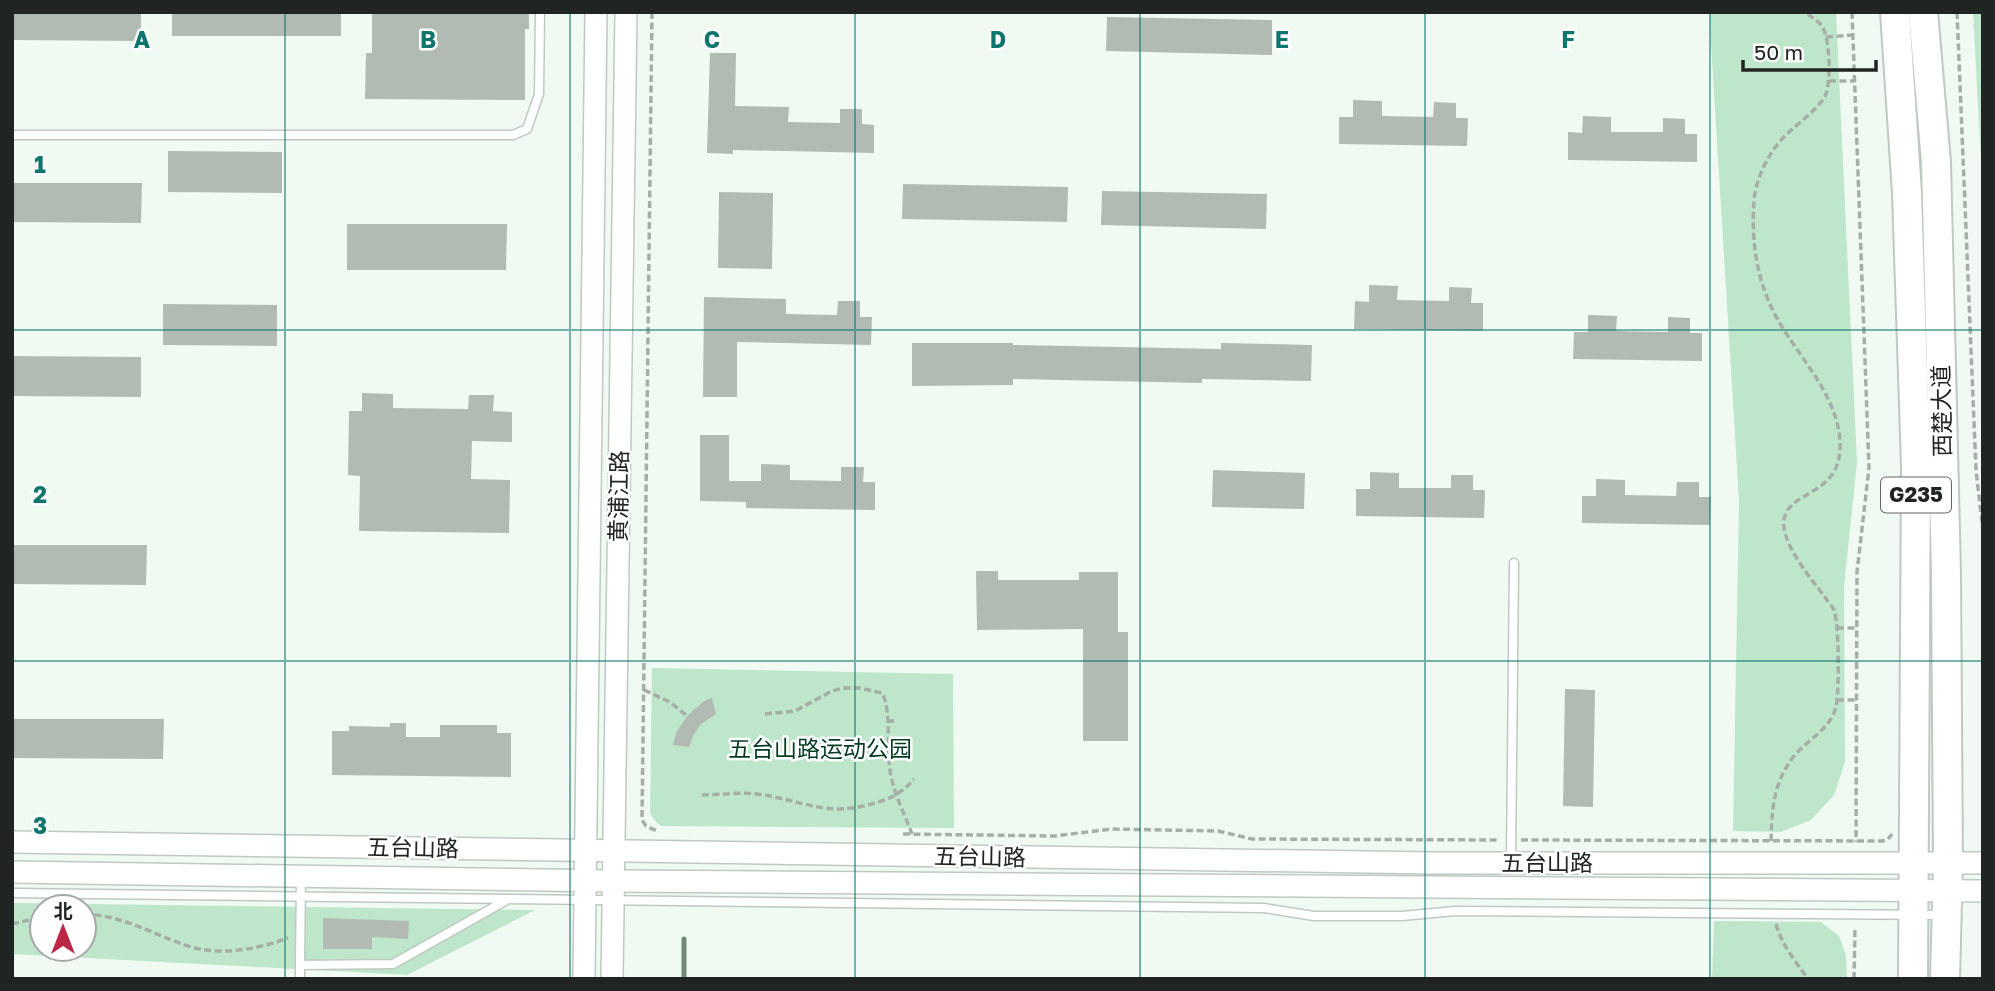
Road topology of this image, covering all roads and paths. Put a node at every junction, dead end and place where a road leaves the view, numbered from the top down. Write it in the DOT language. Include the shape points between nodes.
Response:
graph roads {
  1 [pos="540,12"];
  2 [pos="596,12"];
  3 [pos="626,12"];
  4 [pos="652,12"];
  5 [pos="1806,12"];
  6 [pos="1852,12"];
  7 [pos="1895,12"];
  8 [pos="1923,12"];
  9 [pos="1957,12"];
  10 [pos="1853,35"];
  11 [pos="1826,37"];
  12 [pos="1854,80"];
  13 [pos="1829,81"];
  14 [pos="12,135"];
  15 [pos="1974,425"];
  16 [pos="1983,425"];
  17 [pos="1983,531"];
  18 [pos="1514,563"];
  19 [pos="1837,628"];
  20 [pos="1857,628"];
  21 [pos="644,690"];
  22 [pos="1837,700"];
  23 [pos="1857,700"];
  24 [pos="765,714"];
  25 [pos="687,716"];
  26 [pos="894,721"];
  27 [pos="887,722"];
  28 [pos="914,779"];
  29 [pos="702,795"];
  30 [pos="898,795"];
  31 [pos="1894,831"];
  32 [pos="658,832"];
  33 [pos="898,834"];
  34 [pos="912,834"];
  35 [pos="1512,840"];
  36 [pos="1771,841"];
  37 [pos="1856,841"];
  38 [pos="12,842"];
  39 [pos="585,851"];
  40 [pos="613,852"];
  41 [pos="1511,863"];
  42 [pos="1983,863"];
  43 [pos="1856,864"];
  44 [pos="12,872"];
  45 [pos="301,886"];
  46 [pos="585,889"];
  47 [pos="614,890"];
  48 [pos="1914,890"];
  49 [pos="1947,890"];
  50 [pos="1983,891"];
  51 [pos="12,893"];
  52 [pos="508,900"];
  53 [pos="1774,913"];
  54 [pos="1855,914"];
  55 [pos="98,916"];
  56 [pos="300,933"];
  57 [pos="300,965"];
  58 [pos="300,979"];
  59 [pos="584,979"];
  60 [pos="612,979"];
  61 [pos="1808,979"];
  62 [pos="1854,979"];
  63 [pos="1913,979"];
  64 [pos="1945,979"];
  1 -- 14 [label="lane" via="539,94 527,129 513,135"];
  2 -- 39 [label="main road, 黄浦江路"];
  3 -- 40 [label="main road, 黄浦江路"];
  4 -- 21 [label="path"];
  5 -- 11 [label="path" via="1822,26"];
  6 -- 10 [label="path"];
  7 -- 48 [label="highway, 西楚大道 / G235" via="1907,193 1916,466"];
  8 -- 49 [label="highway, 西楚大道 / G235" via="1936,162 1946,573"];
  9 -- 15 [label="path"];
  10 -- 11 [label="path"];
  10 -- 12 [label="path"];
  11 -- 13 [label="path"];
  12 -- 13 [label="path"];
  12 -- 20 [label="path" via="1868,468 1857,572"];
  13 -- 19 [label="path" via="1826,96 1781,140 1767,161 1755,193 1752,230 1759,276 1773,309 1818,381 1839,427 1838,463 1829,481 1794,503 1784,518 1795,557 1834,610"];
  15 -- 16 [label="path"];
  15 -- 17 [label="path"];
  18 -- 35 [label="lane"];
  19 -- 20 [label="path"];
  19 -- 22 [label="path"];
  20 -- 23 [label="path"];
  21 -- 25 [label="path"];
  21 -- 32 [label="path" via="642,820"];
  22 -- 23 [label="path"];
  22 -- 36 [label="path" via="1835,715 1793,757 1779,782 1772,802"];
  23 -- 37 [label="path"];
  24 -- 27 [label="path" via="795,711 832,691 860,688 882,692"];
  26 -- 27 [label="path"];
  27 -- 30 [label="path" via="890,774"];
  28 -- 30 [label="path"];
  29 -- 30 [label="path" via="754,794 839,810"];
  30 -- 34 [label="path"];
  31 -- 37 [label="path" via="1882,841"];
  33 -- 34 [label="path"];
  34 -- 35 [label="path" via="1054,836 1112,829 1218,831 1252,839"];
  35 -- 36 [label="path"];
  35 -- 41 [label="lane"];
  36 -- 37 [label="path"];
  37 -- 43 [label="path"];
  38 -- 39 [label="main road, 五台山路"];
  39 -- 40 [label="main road, 五台山路"];
  39 -- 46 [label="main road, 黄浦江路"];
  40 -- 41 [label="main road, 五台山路"];
  40 -- 47 [label="main road, 黄浦江路"];
  41 -- 43 [label="main road, 五台山路"];
  42 -- 49 [label="main road"];
  43 -- 48 [label="main road, 五台山路"];
  44 -- 45 [label="main road, 五台山路"];
  45 -- 46 [label="main road, 五台山路"];
  45 -- 51 [label="lane"];
  45 -- 52 [label="lane"];
  45 -- 56 [label="lane"];
  46 -- 47 [label="main road, 五台山路"];
  46 -- 52 [label="lane"];
  46 -- 59 [label="main road, 黄浦江路"];
  47 -- 48 [label="main road, 五台山路"];
  47 -- 53 [label="lane" via="1264,908 1314,916 1455,911"];
  47 -- 60 [label="main road, 黄浦江路"];
  48 -- 49 [label="main road, 五台山路"];
  48 -- 54 [label="lane"];
  48 -- 63 [label="highway, 西楚大道 / G235"];
  49 -- 50 [label="main road"];
  49 -- 64 [label="highway, 西楚大道 / G235"];
  52 -- 57 [label="lane" via="393,964"];
  53 -- 54 [label="lane"];
  53 -- 61 [label="path" via="1782,940"];
  54 -- 62 [label="path"];
  55 -- 56 [label="path" via="183,945 219,951 278,942"];
  56 -- 57 [label="lane"];
  57 -- 58 [label="lane"];
}
